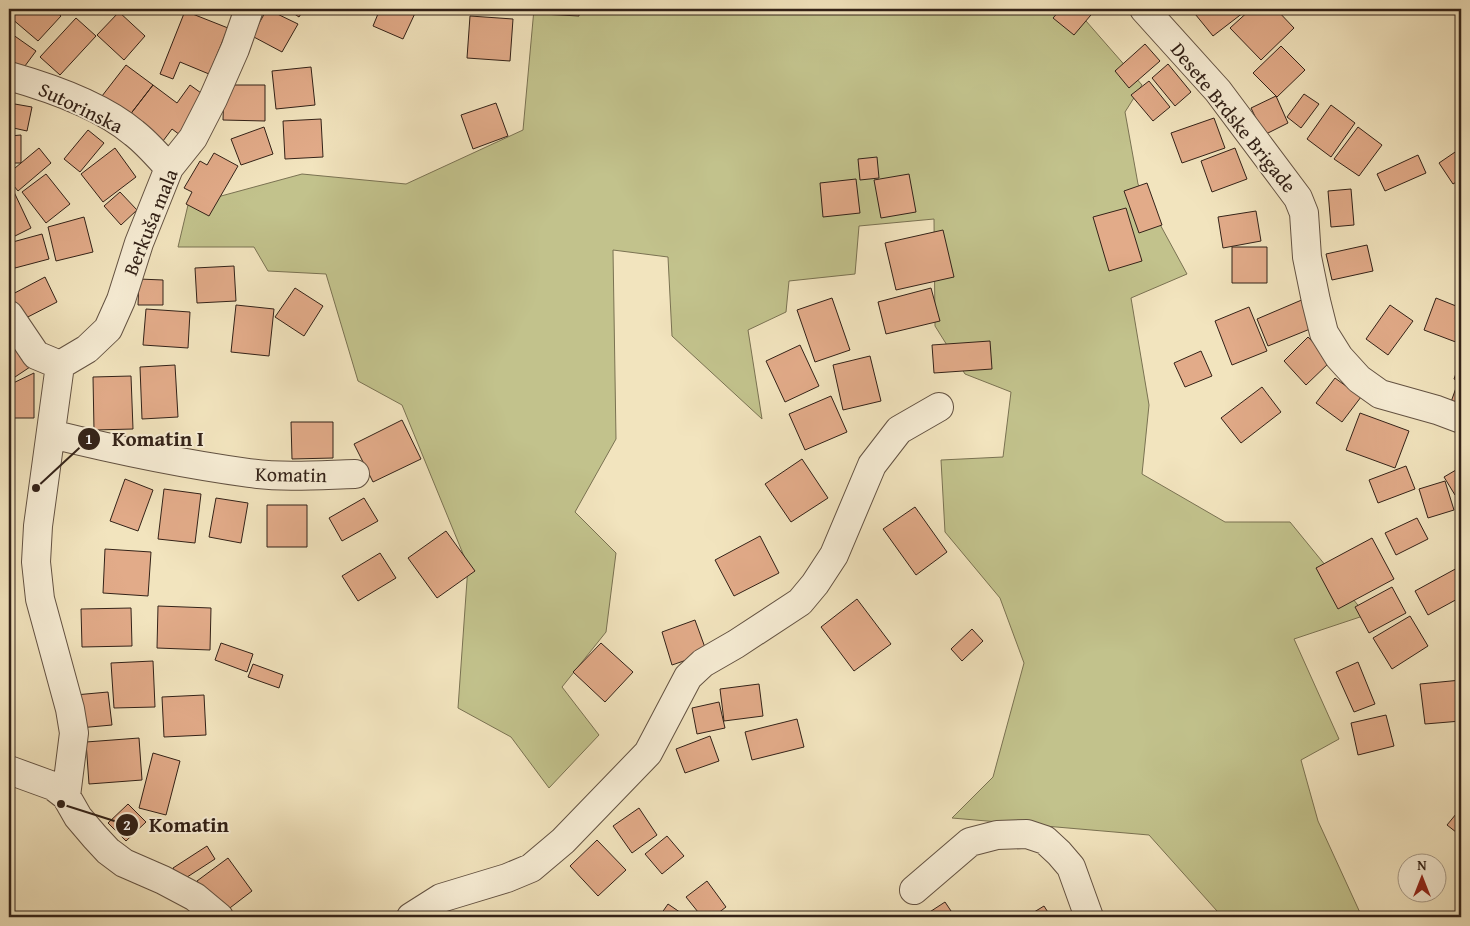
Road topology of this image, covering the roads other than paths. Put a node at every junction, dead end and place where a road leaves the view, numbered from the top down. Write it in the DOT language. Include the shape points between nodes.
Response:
graph roads {
  1 [pos="249,9"];
  2 [pos="1144,9"];
  3 [pos="9,76"];
  4 [pos="169,168"];
  5 [pos="9,316"];
  6 [pos="60,366"];
  7 [pos="939,407"];
  8 [pos="1461,419"];
  9 [pos="51,434"];
  10 [pos="355,474"];
  11 [pos="9,770"];
  12 [pos="66,796"];
  13 [pos="914,890"];
  14 [pos="219,917"];
  15 [pos="411,917"];
  16 [pos="1089,917"];
  1 -- 4 [label="street, Berkuša mala" via="213,99 193,138"];
  2 -- 8 [label="street, Desete Brdske Brigade" via="1218,90 1298,198 1304,213 1307,257 1318,309 1324,332 1339,358 1359,379 1380,394"];
  3 -- 4 [label="street, Sutorinska" via="62,93 105,114 133,132"];
  4 -- 6 [label="street, Berkuša mala" via="108,329 88,350"];
  5 -- 6 [label="street" via="36,355"];
  6 -- 9 [label="street"];
  7 -- 15 [label="street" via="899,430 872,465 834,555 800,602 703,663 688,677 648,752 563,841 531,868 441,898"];
  9 -- 10 [label="street, Komatin" via="250,474"];
  9 -- 12 [label="street" via="36,562 40,599 74,733"];
  11 -- 12 [label="street" via="53,786"];
  12 -- 14 [label="street" via="94,838 108,851 124,863 195,897"];
  13 -- 16 [label="street" via="970,842 997,835 1027,834 1045,840 1071,867"];
}
